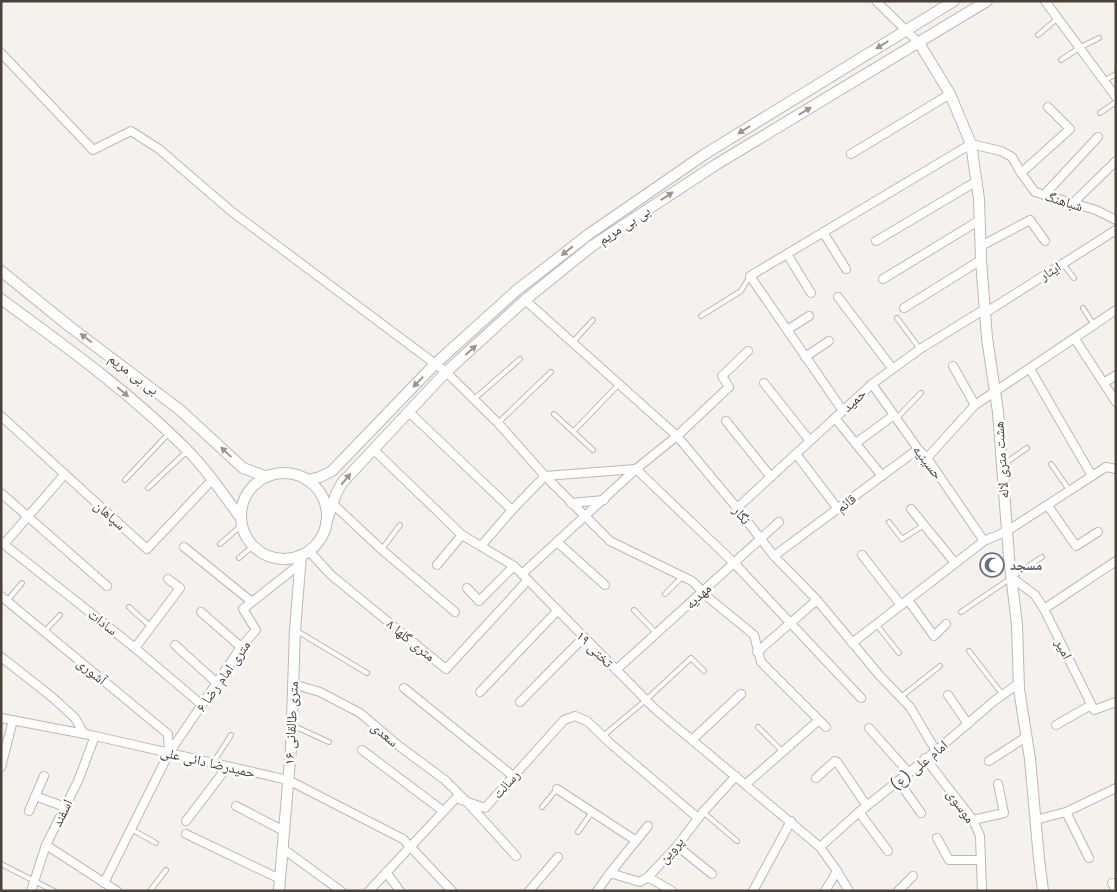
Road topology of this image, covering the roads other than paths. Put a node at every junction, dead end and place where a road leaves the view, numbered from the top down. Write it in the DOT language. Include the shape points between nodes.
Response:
graph roads {
  1 [pos="876,1"];
  2 [pos="954,1"];
  3 [pos="987,1"];
  4 [pos="1045,1"];
  5 [pos="1058,18"];
  6 [pos="906,30"];
  7 [pos="1038,35"];
  8 [pos="1099,38"];
  9 [pos="919,43"];
  10 [pos="1079,48"];
  11 [pos="1,53"];
  12 [pos="1061,60"];
  13 [pos="1116,74"];
  14 [pos="1104,81"];
  15 [pos="950,94"];
  16 [pos="1116,97"];
  17 [pos="1116,102"];
  18 [pos="1048,108"];
  19 [pos="1100,113"];
  20 [pos="1098,137"];
  21 [pos="971,144"];
  22 [pos="851,154"];
  23 [pos="1116,161"];
  24 [pos="1021,173"];
  25 [pos="977,181"];
  26 [pos="1044,195"];
  27 [pos="1073,203"];
  28 [pos="1116,210"];
  29 [pos="1113,219"];
  30 [pos="980,220"];
  31 [pos="1116,230"];
  32 [pos="823,232"];
  33 [pos="1045,241"];
  34 [pos="876,242"];
  35 [pos="981,246"];
  36 [pos="787,254"];
  37 [pos="981,260"];
  38 [pos="1063,264"];
  39 [pos="846,269"];
  40 [pos="1,271"];
  41 [pos="750,276"];
  42 [pos="1074,278"];
  43 [pos="883,279"];
  44 [pos="811,293"];
  45 [pos="838,296"];
  46 [pos="1,299"];
  47 [pos="525,300"];
  48 [pos="904,308"];
  49 [pos="1083,308"];
  50 [pos="1116,310"];
  51 [pos="985,311"];
  52 [pos="701,316"];
  53 [pos="809,316"];
  54 [pos="897,318"];
  55 [pos="593,320"];
  56 [pos="1094,325"];
  57 [pos="787,330"];
  58 [pos="1075,339"];
  59 [pos="830,341"];
  60 [pos="572,343"];
  61 [pos="920,348"];
  62 [pos="748,351"];
  63 [pos="805,356"];
  64 [pos="520,359"];
  65 [pos="435,364"];
  66 [pos="954,366"];
  67 [pos="892,368"];
  68 [pos="1030,369"];
  69 [pos="446,372"];
  70 [pos="551,372"];
  71 [pos="1116,375"];
  72 [pos="1104,382"];
  73 [pos="764,383"];
  74 [pos="620,384"];
  75 [pos="872,384"];
  76 [pos="995,391"];
  77 [pos="921,393"];
  78 [pos="473,400"];
  79 [pos="1116,402"];
  80 [pos="976,405"];
  81 [pos="843,411"];
  82 [pos="409,412"];
  83 [pos="554,414"];
  84 [pos="1,416"];
  85 [pos="895,417"];
  86 [pos="835,418"];
  87 [pos="726,420"];
  88 [pos="498,423"];
  89 [pos="573,432"];
  90 [pos="169,433"];
  91 [pos="677,436"];
  92 [pos="810,441"];
  93 [pos="856,444"];
  94 [pos="1028,448"];
  95 [pos="373,449"];
  96 [pos="918,449"];
  97 [pos="188,450"];
  98 [pos="593,450"];
  99 [pos="796,454"];
  100 [pos="927,458"];
  101 [pos="1051,464"];
  102 [pos="1002,465"];
  103 [pos="636,469"];
  104 [pos="1116,469"];
  105 [pos="65,474"];
  106 [pos="545,476"];
  107 [pos="882,476"];
  108 [pos="1092,476"];
  109 [pos="266,477"];
  110 [pos="771,477"];
  111 [pos="213,479"];
  112 [pos="125,480"];
  113 [pos="307,480"];
  114 [pos="148,488"];
  115 [pos="1070,491"];
  116 [pos="1,492"];
  117 [pos="604,500"];
  118 [pos="332,503"];
  119 [pos="571,503"];
  120 [pos="1048,506"];
  121 [pos="737,508"];
  122 [pos="838,509"];
  123 [pos="911,509"];
  124 [pos="512,510"];
  125 [pos="28,516"];
  126 [pos="585,517"];
  127 [pos="241,522"];
  128 [pos="779,522"];
  129 [pos="889,522"];
  130 [pos="326,523"];
  131 [pos="400,525"];
  132 [pos="924,525"];
  133 [pos="1007,531"];
  134 [pos="1098,532"];
  135 [pos="462,535"];
  136 [pos="760,539"];
  137 [pos="984,541"];
  138 [pos="557,542"];
  139 [pos="3,543"];
  140 [pos="220,544"];
  141 [pos="252,546"];
  142 [pos="481,546"];
  143 [pos="184,547"];
  144 [pos="381,549"];
  145 [pos="862,555"];
  146 [pos="774,556"];
  147 [pos="303,557"];
  148 [pos="1042,557"];
  149 [pos="239,558"];
  150 [pos="1116,561"];
  151 [pos="734,563"];
  152 [pos="955,563"];
  153 [pos="437,565"];
  154 [pos="514,566"];
  155 [pos="683,576"];
  156 [pos="525,577"];
  157 [pos="1011,577"];
  158 [pos="168,579"];
  159 [pos="22,583"];
  160 [pos="605,585"];
  161 [pos="107,586"];
  162 [pos="467,588"];
  163 [pos="704,592"];
  164 [pos="665,594"];
  165 [pos="4,598"];
  166 [pos="817,600"];
  167 [pos="908,600"];
  168 [pos="252,602"];
  169 [pos="901,605"];
  170 [pos="129,607"];
  171 [pos="1044,609"];
  172 [pos="558,610"];
  173 [pos="634,610"];
  174 [pos="201,612"];
  175 [pos="455,612"];
  176 [pos="961,612"];
  177 [pos="60,615"];
  178 [pos="791,623"];
  179 [pos="876,624"];
  180 [pos="946,624"];
  181 [pos="151,627"];
  182 [pos="295,630"];
  183 [pos="44,632"];
  184 [pos="657,634"];
  185 [pos="584,637"];
  186 [pos="852,643"];
  187 [pos="175,645"];
  188 [pos="242,647"];
  189 [pos="135,648"];
  190 [pos="969,651"];
  191 [pos="757,652"];
  192 [pos="899,653"];
  193 [pos="1,657"];
  194 [pos="940,666"];
  195 [pos="616,670"];
  196 [pos="704,672"];
  197 [pos="367,673"];
  198 [pos="217,682"];
  199 [pos="1018,683"];
  200 [pos="293,684"];
  201 [pos="404,688"];
  202 [pos="480,692"];
  203 [pos="741,694"];
  204 [pos="1002,694"];
  205 [pos="948,695"];
  206 [pos="861,698"];
  207 [pos="901,698"];
  208 [pos="646,700"];
  209 [pos="520,702"];
  210 [pos="1116,702"];
  211 [pos="202,705"];
  212 [pos="1091,705"];
  213 [pos="1,718"];
  214 [pos="13,720"];
  215 [pos="818,720"];
  216 [pos="968,724"];
  217 [pos="292,725"];
  218 [pos="1056,725"];
  219 [pos="758,727"];
  220 [pos="826,727"];
  221 [pos="869,728"];
  222 [pos="84,734"];
  223 [pos="231,735"];
  224 [pos="95,736"];
  225 [pos="603,736"];
  226 [pos="1026,737"];
  227 [pos="692,740"];
  228 [pos="329,742"];
  229 [pos="362,750"];
  230 [pos="936,751"];
  231 [pos="783,752"];
  232 [pos="169,753"];
  233 [pos="925,758"];
  234 [pos="989,761"];
  235 [pos="213,763"];
  236 [pos="228,766"];
  237 [pos="1,767"];
  238 [pos="908,773"];
  239 [pos="44,776"];
  240 [pos="513,776"];
  241 [pos="736,776"];
  242 [pos="816,778"];
  243 [pos="288,780"];
  244 [pos="899,782"];
  245 [pos="746,784"];
  246 [pos="998,784"];
  247 [pos="556,789"];
  248 [pos="1115,789"];
  249 [pos="36,796"];
  250 [pos="466,801"];
  251 [pos="236,806"];
  252 [pos="868,806"];
  253 [pos="65,807"];
  254 [pos="542,807"];
  255 [pos="29,811"];
  256 [pos="443,811"];
  257 [pos="592,812"];
  258 [pos="859,812"];
  259 [pos="1066,812"];
  260 [pos="921,813"];
  261 [pos="700,815"];
  262 [pos="973,820"];
  263 [pos="1035,820"];
  264 [pos="186,821"];
  265 [pos="791,821"];
  266 [pos="648,826"];
  267 [pos="131,830"];
  268 [pos="284,830"];
  269 [pos="578,832"];
  270 [pos="186,834"];
  271 [pos="937,838"];
  272 [pos="635,840"];
  273 [pos="737,841"];
  274 [pos="156,843"];
  275 [pos="46,845"];
  276 [pos="410,846"];
  277 [pos="677,846"];
  278 [pos="820,847"];
  279 [pos="282,848"];
  280 [pos="888,851"];
  281 [pos="516,856"];
  282 [pos="558,857"];
  283 [pos="1089,858"];
  284 [pos="981,860"];
  285 [pos="1,864"];
  286 [pos="166,870"];
  287 [pos="386,872"];
  288 [pos="837,872"];
  289 [pos="610,873"];
  290 [pos="712,874"];
  291 [pos="913,876"];
  292 [pos="648,877"];
  293 [pos="280,879"];
  294 [pos="34,882"];
  295 [pos="104,883"];
  296 [pos="31,891"];
  297 [pos="54,891"];
  298 [pos="117,891"];
  299 [pos="150,891"];
  300 [pos="279,891"];
  301 [pos="341,891"];
  302 [pos="369,891"];
  303 [pos="400,891"];
  304 [pos="452,891"];
  305 [pos="529,891"];
  306 [pos="597,891"];
  307 [pos="672,891"];
  308 [pos="753,891"];
  309 [pos="825,891"];
  310 [pos="849,891"];
  311 [pos="898,891"];
  312 [pos="982,891"];
  313 [pos="1043,891"];
  1 -- 6 [label="street"];
  2 -- 6 [label="street, بی بی مریم"];
  3 -- 9 [label="street, بی بی مریم"];
  4 -- 5 [label="street"];
  5 -- 7 [label="lane"];
  5 -- 10 [label="street"];
  6 -- 9 [label="street"];
  6 -- 65 [label="street, بی بی مریم, one-way" via="705,154 589,234 517,290"];
  8 -- 10 [label="lane"];
  9 -- 15 [label="street, هشت متری لاله"];
  47 -- 9 [label="street, بی بی مریم, one-way" via="592,246 717,164"];
  10 -- 12 [label="lane"];
  10 -- 14 [label="street"];
  11 -- 65 [label="street" via="92,150 131,131 159,148 232,211"];
  13 -- 14 [label="lane"];
  14 -- 16 [label="street"];
  15 -- 21 [label="street, هشت متری لاله"];
  15 -- 22 [label="street"];
  17 -- 19 [label="lane"];
  18 -- 24 [label="street" via="1070,129"];
  20 -- 26 [label="street"];
  21 -- 24 [label="street, شباهنگ" via="1012,157"];
  21 -- 25 [label="street, هشت متری لاله"];
  21 -- 32 [label="street"];
  23 -- 27 [label="street"];
  24 -- 26 [label="street, شباهنگ" via="1036,192"];
  25 -- 30 [label="street, هشت متری لاله"];
  25 -- 34 [label="street"];
  26 -- 27 [label="street, شباهنگ"];
  27 -- 29 [label="street, شباهنگ"];
  28 -- 29 [label="street"];
  30 -- 35 [label="street, هشت متری لاله"];
  30 -- 43 [label="street"];
  31 -- 38 [label="street, ایثار"];
  32 -- 36 [label="street"];
  32 -- 39 [label="street"];
  33 -- 35 [label="street" via="1030,220"];
  35 -- 37 [label="street, هشت متری لاله"];
  36 -- 41 [label="street"];
  36 -- 44 [label="street"];
  37 -- 48 [label="street"];
  37 -- 51 [label="street, هشت متری لاله"];
  38 -- 42 [label="lane"];
  38 -- 51 [label="street, ایثار"];
  109 -- 40 [label="street, بی بی مریم, one-way" via="242,468 173,404"];
  41 -- 52 [label="lane" via="741,291"];
  41 -- 57 [label="street"];
  45 -- 67 [label="street"];
  46 -- 90 [label="street, بی بی مریم, one-way" via="121,390"];
  47 -- 60 [label="street, نگار"];
  69 -- 47 [label="street, بی بی مریم, one-way"];
  49 -- 56 [label="lane"];
  50 -- 56 [label="street"];
  51 -- 61 [label="street, حمید"];
  51 -- 76 [label="street, هشت متری لاله"];
  53 -- 57 [label="street"];
  54 -- 61 [label="lane"];
  55 -- 60 [label="lane"];
  56 -- 58 [label="street"];
  57 -- 63 [label="street"];
  58 -- 68 [label="street"];
  58 -- 72 [label="street"];
  59 -- 63 [label="street"];
  60 -- 74 [label="street, نگار"];
  61 -- 67 [label="street, حمید"];
  62 -- 91 [label="street" via="722,376 729,387"];
  63 -- 81 [label="street"];
  64 -- 78 [label="lane"];
  65 -- 69 [label="street"];
  65 -- 113 [label="street, بی بی مریم, one-way" via="332,471 320,478"];
  66 -- 80 [label="street"];
  67 -- 75 [label="street, حمید"];
  68 -- 76 [label="street"];
  68 -- 108 [label="street"];
  69 -- 78 [label="street"];
  69 -- 82 [label="street, بی بی مریم"];
  70 -- 88 [label="lane"];
  71 -- 72 [label="street"];
  72 -- 79 [label="street"];
  73 -- 92 [label="street"];
  74 -- 89 [label="lane"];
  74 -- 91 [label="street, نگار"];
  75 -- 81 [label="street, حمید"];
  75 -- 85 [label="street, حسینیه"];
  76 -- 80 [label="street"];
  76 -- 102 [label="street, هشت متری لاله"];
  77 -- 85 [label="lane"];
  78 -- 88 [label="street"];
  80 -- 100 [label="street"];
  81 -- 86 [label="street, حمید"];
  82 -- 95 [label="street, بی بی مریم"];
  82 -- 124 [label="street"];
  83 -- 89 [label="lane"];
  84 -- 105 [label="street, سپاهان"];
  85 -- 93 [label="street"];
  85 -- 96 [label="street, حسینیه"];
  86 -- 92 [label="street, حمید"];
  86 -- 93 [label="street"];
  87 -- 110 [label="street"];
  88 -- 106 [label="street"];
  89 -- 98 [label="lane"];
  90 -- 97 [label="street, بی بی مریم"];
  90 -- 112 [label="lane"];
  91 -- 103 [label="street"];
  91 -- 121 [label="street, نگار"];
  92 -- 99 [label="street, حمید"];
  93 -- 107 [label="street"];
  94 -- 102 [label="lane"];
  118 -- 95 [label="street, بی بی مریم, one-way" via="342,484"];
  95 -- 135 [label="street, تختی ۱۹"];
  96 -- 100 [label="street, حسینیه"];
  96 -- 107 [label="street, قائم"];
  97 -- 111 [label="street, بی بی مریم"];
  97 -- 114 [label="lane"];
  99 -- 110 [label="street, حمید"];
  99 -- 122 [label="street"];
  100 -- 137 [label="street, حسینیه"];
  101 -- 115 [label="lane"];
  102 -- 133 [label="street, هشت متری لاله"];
  103 -- 106 [label="street"];
  103 -- 117 [label="street"];
  103 -- 151 [label="street"];
  104 -- 108 [label="street" via="1106,467"];
  105 -- 111 [label="street, سپاهان" via="147,549"];
  105 -- 125 [label="street"];
  106 -- 119 [label="street"];
  106 -- 124 [label="street"];
  107 -- 122 [label="street, قائم"];
  108 -- 115 [label="street"];
  109 -- 113 [label="street" via="295,474"];
  109 -- 127 [label="street" via="249,490 243,502"];
  110 -- 121 [label="street, حمید"];
  111 -- 127 [label="street, بی بی مریم"];
  113 -- 130 [label="street" via="323,499"];
  115 -- 120 [label="street"];
  116 -- 125 [label="street"];
  117 -- 119 [label="street"];
  117 -- 126 [label="street"];
  118 -- 130 [label="street, بی بی مریم"];
  118 -- 144 [label="street"];
  119 -- 126 [label="street"];
  120 -- 133 [label="street"];
  120 -- 134 [label="street" via="1076,546"];
  121 -- 136 [label="street, نگار"];
  122 -- 146 [label="street, قائم"];
  123 -- 132 [label="street"];
  124 -- 142 [label="street"];
  125 -- 139 [label="street"];
  125 -- 161 [label="street"];
  126 -- 138 [label="street"];
  126 -- 155 [label="street" via="610,541"];
  127 -- 140 [label="lane"];
  127 -- 141 [label="street"];
  128 -- 136 [label="street, مهدیه"];
  129 -- 132 [label="lane" via="902,539"];
  130 -- 147 [label="street" via="320,538"];
  131 -- 144 [label="lane"];
  132 -- 152 [label="street"];
  133 -- 137 [label="street"];
  133 -- 157 [label="street, هشت متری لاله"];
  135 -- 142 [label="street, تختی ۱۹"];
  135 -- 153 [label="street"];
  136 -- 146 [label="street, نگار"];
  136 -- 151 [label="street, مهدیه"];
  137 -- 152 [label="street"];
  138 -- 156 [label="street"];
  138 -- 160 [label="street"];
  139 -- 189 [label="street, سادات"];
  141 -- 147 [label="street" via="275,558"];
  141 -- 149 [label="lane"];
  142 -- 154 [label="street, تختی ۱۹"];
  143 -- 168 [label="street"];
  144 -- 175 [label="street"];
  145 -- 169 [label="street"];
  146 -- 166 [label="street, نگار"];
  147 -- 156 [label="street, ۸ متری گلها" via="331,575 446,669"];
  147 -- 168 [label="street"];
  147 -- 182 [label="street, ۱۶ متری طالقانی"];
  148 -- 157 [label="lane"];
  150 -- 171 [label="street"];
  151 -- 163 [label="street, مهدیه"];
  151 -- 178 [label="street"];
  152 -- 167 [label="street"];
  154 -- 156 [label="street, تختی ۱۹"];
  154 -- 162 [label="street" via="479,601"];
  155 -- 163 [label="street"];
  155 -- 164 [label="lane"];
  156 -- 172 [label="street, تختی ۱۹"];
  157 -- 171 [label="street, امیر" via="1035,595"];
  157 -- 176 [label="lane"];
  157 -- 199 [label="street, هشت متری لاله" via="1017,625"];
  158 -- 181 [label="street" via="180,588"];
  159 -- 165 [label="lane"];
  163 -- 184 [label="street, مهدیه"];
  163 -- 191 [label="street" via="754,635"];
  165 -- 183 [label="street, آشوری"];
  166 -- 178 [label="street"];
  166 -- 186 [label="street, نگار"];
  167 -- 169 [label="street"];
  167 -- 180 [label="street" via="934,636"];
  168 -- 188 [label="street, ۶ متری امام رضا" via="243,609 256,630"];
  169 -- 179 [label="street"];
  170 -- 181 [label="lane"];
  171 -- 212 [label="street, امیر"];
  172 -- 185 [label="street, تختی ۱۹"];
  172 -- 202 [label="street"];
  173 -- 184 [label="lane"];
  174 -- 188 [label="street"];
  177 -- 183 [label="lane"];
  178 -- 191 [label="street"];
  178 -- 206 [label="street"];
  179 -- 186 [label="street"];
  179 -- 192 [label="lane"];
  181 -- 189 [label="street"];
  182 -- 197 [label="lane"];
  182 -- 200 [label="street, ۱۶ متری طالقانی"];
  183 -- 232 [label="street, آشوری" via="168,734"];
  184 -- 195 [label="street, مهدیه"];
  185 -- 195 [label="street, تختی ۱۹"];
  185 -- 209 [label="street"];
  186 -- 207 [label="street, نگار"];
  187 -- 198 [label="street"];
  188 -- 198 [label="street, ۶ متری امام رضا"];
  189 -- 211 [label="street, سادات"];
  190 -- 204 [label="lane"];
  191 -- 215 [label="street" via="760,662"];
  193 -- 222 [label="street" via="75,718"];
  194 -- 207 [label="lane"];
  195 -- 208 [label="street, تختی ۱۹"];
  196 -- 208 [label="lane" via="692,658"];
  198 -- 211 [label="street, ۶ متری امام رضا"];
  199 -- 204 [label="street, امام علی (ع)"];
  199 -- 226 [label="street, هشت متری لاله"];
  200 -- 217 [label="street, ۱۶ متری طالقانی"];
  200 -- 250 [label="street, سعدی" via="320,692 360,713 445,780"];
  201 -- 240 [label="street"];
  203 -- 227 [label="street"];
  204 -- 216 [label="street, امام علی (ع)"];
  205 -- 216 [label="street"];
  207 -- 230 [label="street, نگار" via="910,707"];
  208 -- 225 [label="lane"];
  208 -- 227 [label="street, تختی ۱۹"];
  210 -- 212 [label="street" via="1094,710"];
  211 -- 232 [label="street, ۶ متری امام رضا"];
  212 -- 218 [label="street"];
  213 -- 214 [label="street, حمیدرضا دائی علی"];
  214 -- 222 [label="street, حمیدرضا دائی علی"];
  214 -- 237 [label="street"];
  215 -- 220 [label="street"];
  215 -- 231 [label="street"];
  216 -- 230 [label="street, امام علی (ع)"];
  217 -- 228 [label="lane"];
  217 -- 243 [label="street, ۱۶ متری طالقانی"];
  219 -- 231 [label="lane"];
  221 -- 238 [label="street"];
  222 -- 224 [label="street, حمیدرضا دائی علی"];
  223 -- 235 [label="lane"];
  224 -- 232 [label="street, حمیدرضا دائی علی"];
  224 -- 253 [label="street, اسفند"];
  225 -- 240 [label="street, رسالت" via="587,721 575,716 564,720"];
  225 -- 261 [label="street"];
  226 -- 234 [label="street"];
  226 -- 263 [label="street, هشت متری لاله"];
  227 -- 241 [label="street, تختی ۱۹"];
  229 -- 256 [label="street"];
  230 -- 233 [label="street, امام علی (ع)"];
  231 -- 245 [label="street"];
  232 -- 235 [label="street, حمیدرضا دائی علی"];
  232 -- 267 [label="street, ۶ متری امام رضا"];
  233 -- 238 [label="street, امام علی (ع)"];
  233 -- 262 [label="street, موسوی"];
  235 -- 236 [label="street, حمیدرضا دائی علی"];
  236 -- 243 [label="street, حمیدرضا دائی علی"];
  236 -- 264 [label="street"];
  238 -- 244 [label="street, امام علی (ع)"];
  239 -- 249 [label="street"];
  240 -- 250 [label="street, رسالت" via="485,808"];
  241 -- 245 [label="street, تختی ۱۹"];
  241 -- 261 [label="street, پروین"];
  242 -- 252 [label="street" via="837,762"];
  243 -- 268 [label="street, ۱۶ متری طالقانی"];
  243 -- 276 [label="street, حمیدرضا دائی علی" via="403,839"];
  244 -- 252 [label="street, امام علی (ع)"];
  244 -- 260 [label="street"];
  245 -- 265 [label="street, تختی ۱۹"];
  246 -- 262 [label="street" via="1004,813"];
  247 -- 254 [label="lane"];
  247 -- 257 [label="street"];
  248 -- 259 [label="street"];
  249 -- 253 [label="street"];
  249 -- 255 [label="street"];
  250 -- 256 [label="street, رسالت" via="456,798"];
  250 -- 281 [label="street, سعدی"];
  251 -- 268 [label="street"];
  252 -- 258 [label="street, امام علی (ع)"];
  253 -- 275 [label="street, اسفند"];
  256 -- 276 [label="street, رسالت"];
  257 -- 269 [label="lane"];
  257 -- 272 [label="street"];
  258 -- 278 [label="street, امام علی (ع)"];
  258 -- 280 [label="street"];
  259 -- 263 [label="street"];
  259 -- 283 [label="street"];
  261 -- 273 [label="lane"];
  261 -- 277 [label="street, پروین"];
  262 -- 284 [label="street, موسوی" via="980,836"];
  263 -- 313 [label="street, هشت متری لاله"];
  265 -- 278 [label="street, تختی ۱۹"];
  265 -- 308 [label="street"];
  266 -- 272 [label="street"];
  267 -- 274 [label="lane"];
  267 -- 295 [label="street, ۶ متری امام رضا"];
  268 -- 279 [label="street, ۱۶ متری طالقانی"];
  270 -- 293 [label="street"];
  271 -- 284 [label="street" via="948,860"];
  272 -- 289 [label="street"];
  275 -- 294 [label="street, اسفند"];
  275 -- 295 [label="street"];
  276 -- 287 [label="street, رسالت"];
  276 -- 304 [label="street"];
  277 -- 290 [label="street"];
  277 -- 292 [label="street, پروین"];
  278 -- 288 [label="street, تختی ۱۹"];
  279 -- 293 [label="street, ۱۶ متری طالقانی"];
  279 -- 301 [label="street"];
  282 -- 305 [label="street"];
  284 -- 312 [label="street, موسوی"];
  285 -- 294 [label="lane"];
  286 -- 299 [label="lane"];
  287 -- 302 [label="street, رسالت"];
  287 -- 303 [label="street"];
  288 -- 309 [label="street"];
  288 -- 310 [label="street, تختی ۱۹"];
  289 -- 292 [label="street" via="640,882"];
  289 -- 306 [label="street"];
  291 -- 311 [label="street"];
  292 -- 307 [label="street"];
  293 -- 300 [label="street, ۱۶ متری طالقانی"];
  294 -- 296 [label="street, اسفند"];
  294 -- 297 [label="lane"];
  295 -- 298 [label="street"];
}
